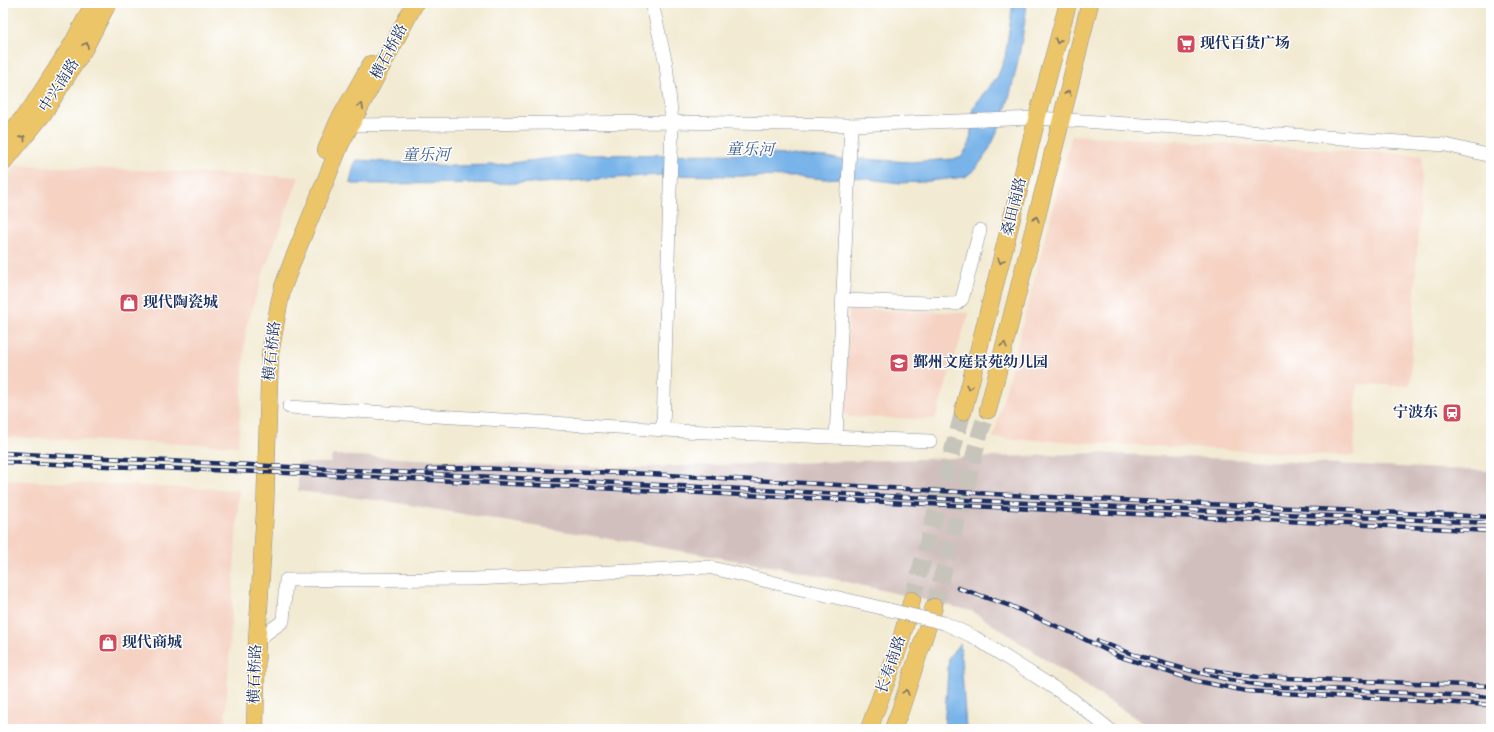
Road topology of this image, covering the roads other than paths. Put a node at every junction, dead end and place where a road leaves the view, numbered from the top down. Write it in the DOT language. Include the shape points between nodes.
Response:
graph roads {
  1 [pos="94,3"];
  2 [pos="108,3"];
  3 [pos="402,3"];
  4 [pos="415,3"];
  5 [pos="652,3"];
  6 [pos="1068,3"];
  7 [pos="1090,3"];
  8 [pos="37,110"];
  9 [pos="1037,118"];
  10 [pos="1062,120"];
  11 [pos="672,122"];
  12 [pos="351,125"];
  13 [pos="851,125"];
  14 [pos="3,142"];
  15 [pos="1491,156"];
  16 [pos="3,163"];
  17 [pos="980,230"];
  18 [pos="843,300"];
  19 [pos="289,407"];
  20 [pos="988,410"];
  21 [pos="963,412"];
  22 [pos="663,430"];
  23 [pos="836,437"];
  24 [pos="930,441"];
  25 [pos="912,600"];
  26 [pos="934,607"];
  27 [pos="257,640"];
  28 [pos="243,729"];
  29 [pos="255,729"];
  30 [pos="869,729"];
  31 [pos="893,729"];
  32 [pos="1109,729"];
  1 -- 8 [label="main road, 中兴南路"];
  8 -- 2 [label="main road, 中兴南路, one-way" via="84,48"];
  3 -- 28 [label="main road, 横石桥路" via="382,45 338,122 286,247 268,304 263,336"];
  12 -- 4 [label="main road, 横石桥路, one-way"];
  5 -- 11 [label="street" via="666,64"];
  6 -- 9 [label="main road, 桑田南路, one-way"];
  10 -- 7 [label="main road, 桑田南路, one-way"];
  8 -- 14 [label="main road, 中兴南路"];
  16 -- 8 [label="main road, 中兴南路, one-way"];
  9 -- 10 [label="street"];
  9 -- 13 [label="street"];
  9 -- 21 [label="main road, 桑田南路, one-way"];
  10 -- 15 [label="street" via="1446,145"];
  20 -- 10 [label="main road, 桑田南路, one-way"];
  11 -- 12 [label="street"];
  11 -- 13 [label="street"];
  11 -- 22 [label="street"];
  12 -- 27 [label="main road, 横石桥路" via="341,143 293,260 283,287 274,328 270,354 265,511"];
  13 -- 18 [label="street"];
  17 -- 18 [label="street" via="962,299 956,304"];
  18 -- 23 [label="street"];
  19 -- 22 [label="street"];
  22 -- 23 [label="street"];
  23 -- 24 [label="street"];
  25 -- 30 [label="main road, 长寿南路" via="899,647"];
  31 -- 26 [label="main road, 长寿南路, one-way"];
  27 -- 29 [label="main road, 横石桥路"];
  27 -- 32 [label="street, bridge" via="283,621 286,580 475,579 708,567 944,623 981,641 1073,700"];
}
